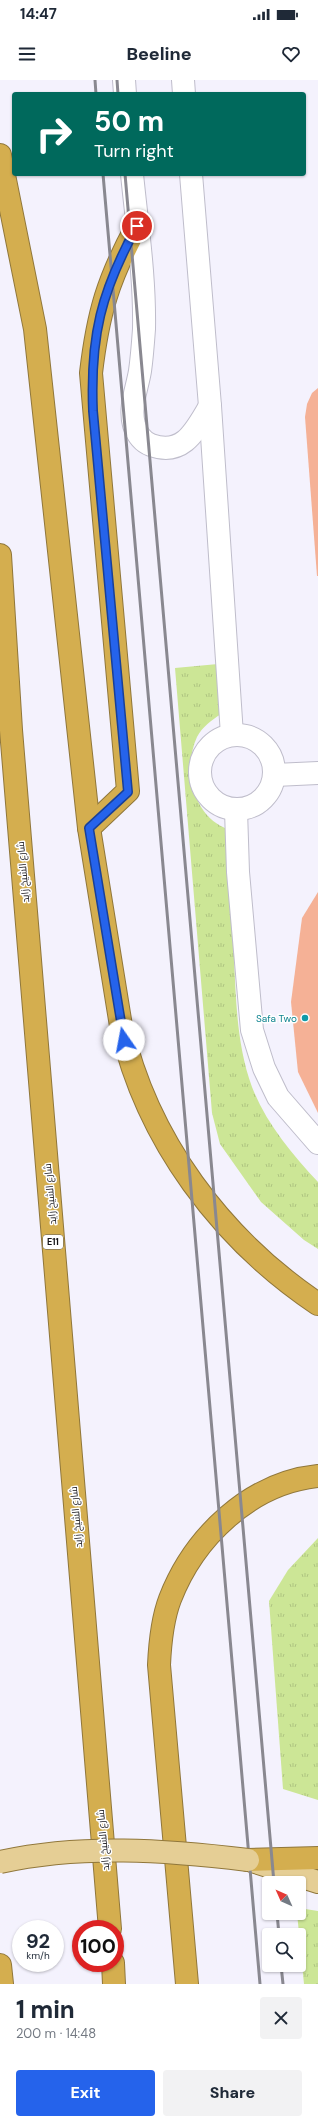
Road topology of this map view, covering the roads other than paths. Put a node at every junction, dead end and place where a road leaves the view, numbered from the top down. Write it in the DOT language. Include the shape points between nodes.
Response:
graph roads {
  1 [pos="124,80"];
  2 [pos="183,80"];
  3 [pos="125,92"];
  4 [pos="184,92"];
  5 [pos="0,155"];
  6 [pos="132,176"];
  7 [pos="191,176"];
  8 [pos="137,226"];
  9 [pos="210,406"];
  10 [pos="0,555"];
  11 [pos="232,735"];
  12 [pos="318,773"];
  13 [pos="275,775"];
  14 [pos="236,810"];
  15 [pos="89,828"];
  16 [pos="318,1143"];
  17 [pos="318,1304"];
  18 [pos="318,1476"];
  19 [pos="318,1858"];
  20 [pos="248,1860"];
  21 [pos="0,1862"];
  22 [pos="318,1882"];
  23 [pos="109,1920"];
  24 [pos="0,1964"];
  25 [pos="113,1972"];
  26 [pos="2,1984"];
  27 [pos="114,1984"];
  28 [pos="187,1984"];
  1 -- 3 [label="street"];
  2 -- 4 [label="street"];
  5 -- 15 [label="highway" via="35,329"];
  6 -- 8 [label="street"];
  7 -- 9 [label="street"];
  8 -- 9 [label="street" via="144,330 140,372 134,399 134,425 139,436 148,444 159,448 171,448 192,436"];
  8 -- 15 [label="highway" via="117,263 104,298 95,335 92,373 93,411 128,792"];
  9 -- 11 [label="street"];
  10 -- 23 [label="highway, شارع الشيخ زايد / E11" via="11,730"];
  11 -- 13 [label="street" via="248,736 263,744 270,753"];
  11 -- 14 [label="street" via="210,746 203,756 200,769 205,792 224,808"];
  12 -- 13 [label="street"];
  13 -- 14 [label="street" via="271,789 263,800 250,807"];
  14 -- 16 [label="street" via="238,872 252,1030 264,1068 278,1097"];
  15 -- 17 [label="highway" via="121,1026 136,1080 152,1116 191,1182 217,1214 245,1245"];
  18 -- 28 [label="highway" via="281,1486 251,1500 224,1519 201,1543 183,1570 169,1600 161,1632 159,1665"];
  19 -- 20 [label="highway"];
  20 -- 21 [label="main road, bridge" via="188,1852 126,1850 65,1853"];
  20 -- 22 [label="main road"];
  24 -- 26 [label="highway"];
  25 -- 27 [label="highway"];
}
